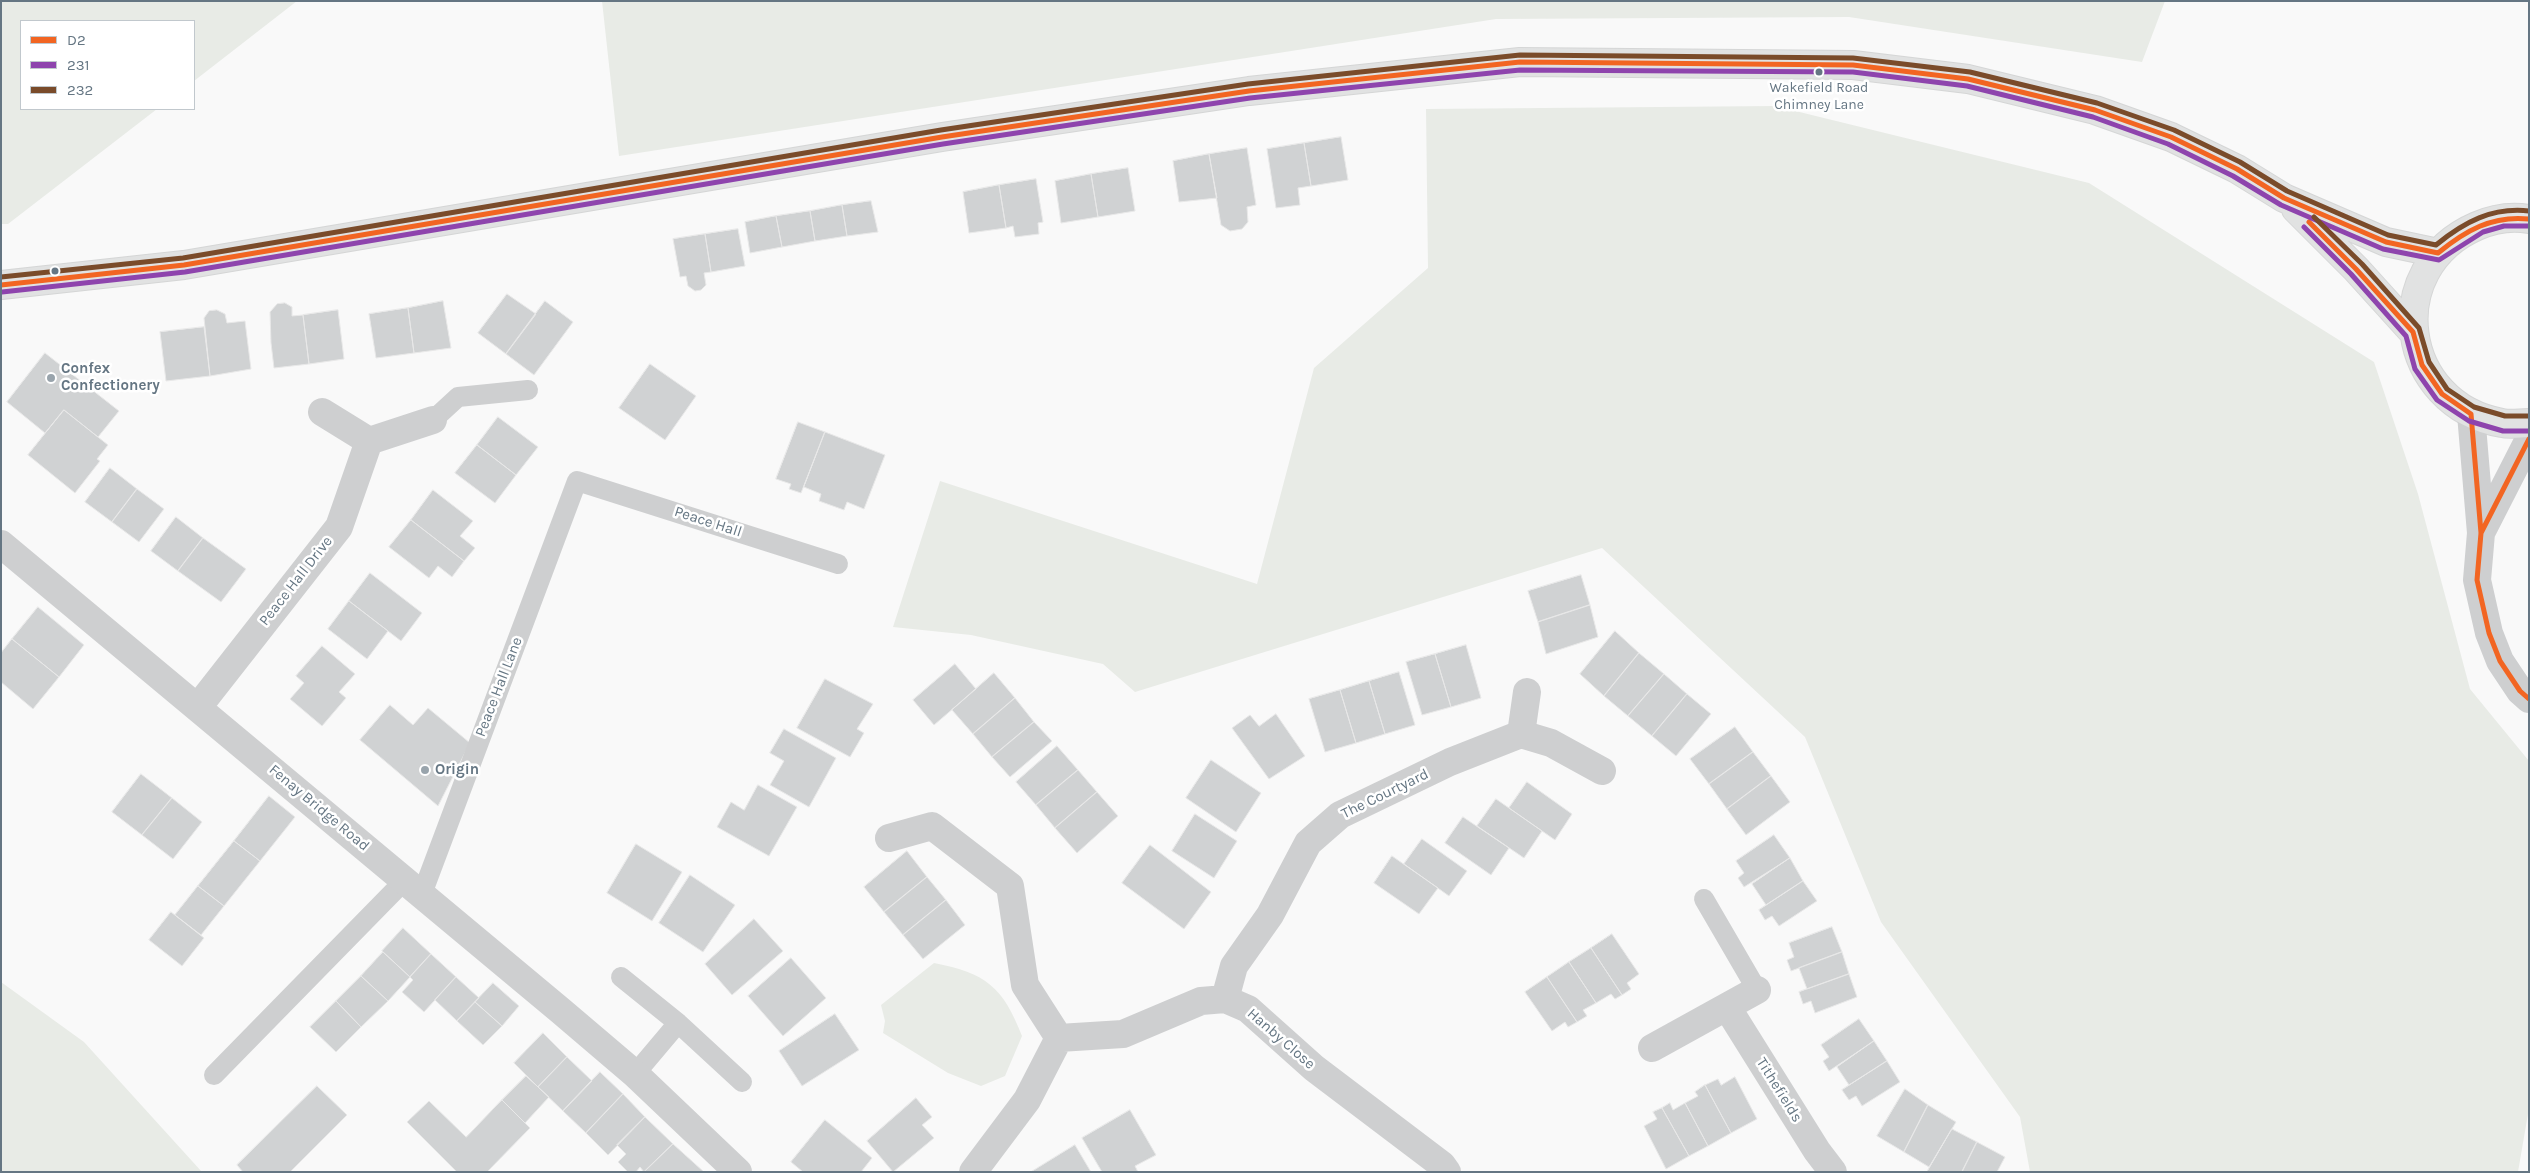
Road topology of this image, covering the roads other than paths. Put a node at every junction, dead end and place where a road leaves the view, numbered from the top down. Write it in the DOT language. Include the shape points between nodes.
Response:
graph roads {
  1 [pos="2284,198"];
  2 [pos="2529,219"];
  3 [pos="2438,253"];
  4 [pos="184,265"];
  5 [pos="1,268"];
  6 [pos="1,284"];
  7 [pos="2413,332"];
  8 [pos="528,390"];
  9 [pos="322,412"];
  10 [pos="2471,414"];
  11 [pos="432,420"];
  12 [pos="2529,423"];
  13 [pos="2529,439"];
  14 [pos="369,441"];
  15 [pos="577,481"];
  16 [pos="2481,533"];
  17 [pos="1,544"];
  18 [pos="838,564"];
  19 [pos="1527,692"];
  20 [pos="2529,699"];
  21 [pos="198,707"];
  22 [pos="1522,734"];
  23 [pos="1602,771"];
  24 [pos="889,838"];
  25 [pos="413,887"];
  26 [pos="1704,899"];
  27 [pos="621,977"];
  28 [pos="1758,990"];
  29 [pos="1226,999"];
  30 [pos="1728,1007"];
  31 [pos="678,1023"];
  32 [pos="1059,1038"];
  33 [pos="1652,1048"];
  34 [pos="635,1074"];
  35 [pos="214,1075"];
  36 [pos="742,1082"];
  37 [pos="738,1172"];
  38 [pos="973,1172"];
  39 [pos="1447,1172"];
  40 [pos="1833,1172"];
  1 -- 3 [label="highway" via="2386,242"];
  1 -- 4 [label="highway" via="2236,169 2171,137 2095,110 1968,78 1853,65 1520,62 1249,91 951,136"];
  1 -- 7 [label="highway" via="2356,269"];
  2 -- 3 [label="highway" via="2490,220 2462,233"];
  3 -- 7 [label="highway" via="2422,277 2414,303"];
  4 -- 5 [label="highway"];
  4 -- 6 [label="highway"];
  7 -- 10 [label="highway" via="2422,365 2442,394"];
  8 -- 11 [label="lane" via="458,397"];
  9 -- 14 [label="street"];
  10 -- 12 [label="highway" via="2504,424"];
  10 -- 16 [label="street"];
  11 -- 14 [label="street"];
  13 -- 16 [label="street"];
  14 -- 21 [label="street, Peace Hall Drive" via="339,527"];
  15 -- 18 [label="lane, Peace Hall"];
  15 -- 25 [label="lane, Peace Hall Lane"];
  16 -- 20 [label="street" via="2477,580 2489,633 2500,661"];
  17 -- 21 [label="street, Fenay Bridge Road"];
  19 -- 22 [label="street"];
  21 -- 25 [label="street, Fenay Bridge Road"];
  22 -- 23 [label="street" via="1552,744"];
  22 -- 29 [label="street, The Courtyard" via="1450,762 1340,815 1308,843 1270,916 1234,966"];
  24 -- 32 [label="street" via="932,826 1010,886 1025,985"];
  25 -- 34 [label="street, Fenay Bridge Road"];
  25 -- 35 [label="lane"];
  26 -- 28 [label="lane"];
  27 -- 31 [label="lane"];
  28 -- 30 [label="street"];
  29 -- 32 [label="street" via="1201,1001 1123,1034"];
  29 -- 39 [label="street, Hanby Close" via="1248,1010 1314,1068"];
  30 -- 33 [label="street"];
  30 -- 40 [label="street, Tithefields" via="1816,1151"];
  31 -- 34 [label="lane"];
  31 -- 36 [label="lane"];
  32 -- 38 [label="street" via="1027,1100"];
  34 -- 37 [label="street, Fenay Bridge Road"];
}
